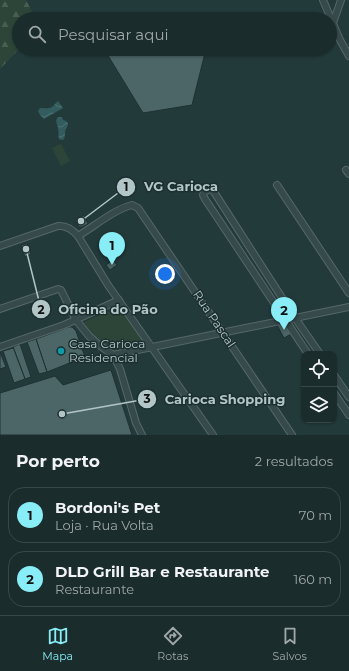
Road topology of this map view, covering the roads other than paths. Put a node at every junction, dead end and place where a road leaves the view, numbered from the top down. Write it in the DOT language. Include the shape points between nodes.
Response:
graph roads {
  1 [pos="323,0"];
  2 [pos="341,0"];
  3 [pos="328,12"];
  4 [pos="337,12"];
  5 [pos="337,33"];
  6 [pos="349,56"];
  7 [pos="277,185"];
  8 [pos="78,236"];
  9 [pos="0,246"];
  10 [pos="349,293"];
  11 [pos="119,300"];
  12 [pos="349,307"];
  13 [pos="0,309"];
  14 [pos="295,318"];
  15 [pos="76,320"];
  16 [pos="285,320"];
  17 [pos="223,332"];
  18 [pos="0,346"];
  19 [pos="152,347"];
  20 [pos="306,351"];
  21 [pos="318,351"];
  22 [pos="113,355"];
  23 [pos="337,379"];
  24 [pos="337,397"];
  25 [pos="349,397"];
  26 [pos="349,415"];
  27 [pos="142,435"];
  28 [pos="212,435"];
  29 [pos="292,435"];
  1 -- 3 [label="street"];
  2 -- 4 [label="street"];
  5 -- 6 [label="street"];
  7 -- 10 [label="street"];
  8 -- 9 [label="street" via="74,231 58,226"];
  8 -- 11 [label="street"];
  8 -- 17 [label="street, Rua Pascal" via="112,214 134,205"];
  11 -- 15 [label="street"];
  11 -- 19 [label="street"];
  12 -- 14 [label="street"];
  13 -- 15 [label="street" via="60,289"];
  14 -- 16 [label="street"];
  14 -- 16 [label="street" via="214,192 210,189 204,192 203,195"];
  14 -- 21 [label="street"];
  15 -- 18 [label="street"];
  15 -- 22 [label="street" via="99,346"];
  16 -- 17 [label="street"];
  16 -- 20 [label="street"];
  17 -- 19 [label="street"];
  17 -- 29 [label="street, Rua Pascal"];
  19 -- 22 [label="street"];
  19 -- 28 [label="street"];
  22 -- 27 [label="street"];
  23 -- 25 [label="street"];
  24 -- 26 [label="street"];
}
